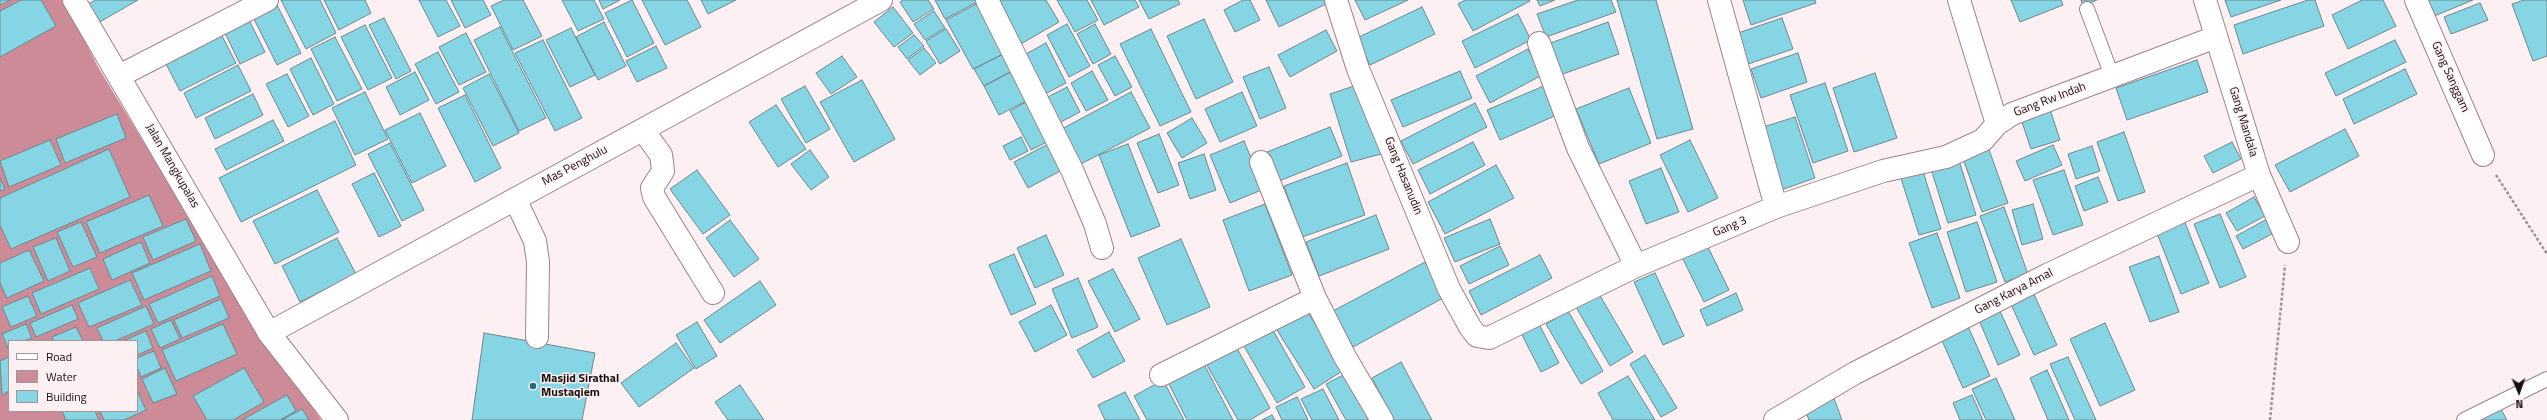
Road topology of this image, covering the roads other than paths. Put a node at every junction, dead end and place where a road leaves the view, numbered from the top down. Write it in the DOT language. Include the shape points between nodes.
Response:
graph roads {
  1 [pos="74,0"];
  2 [pos="266,0"];
  3 [pos="881,0"];
  4 [pos="987,0"];
  5 [pos="1336,0"];
  6 [pos="1718,0"];
  7 [pos="1959,0"];
  8 [pos="2205,0"];
  9 [pos="2416,0"];
  10 [pos="2087,10"];
  11 [pos="2216,37"];
  12 [pos="1539,43"];
  13 [pos="119,76"];
  14 [pos="2112,76"];
  15 [pos="1997,124"];
  16 [pos="651,142"];
  17 [pos="2483,154"];
  18 [pos="1261,162"];
  19 [pos="2259,175"];
  20 [pos="1776,207"];
  21 [pos="521,212"];
  22 [pos="2288,242"];
  23 [pos="1102,248"];
  24 [pos="1636,266"];
  25 [pos="714,293"];
  26 [pos="1315,298"];
  27 [pos="269,333"];
  28 [pos="537,337"];
  29 [pos="1490,338"];
  30 [pos="1160,375"];
  31 [pos="2547,379"];
  32 [pos="337,420"];
  33 [pos="1382,420"];
  34 [pos="1775,420"];
  35 [pos="2464,420"];
  1 -- 13 [label="street, Jalan Mangkupalas"];
  2 -- 13 [label="street"];
  3 -- 16 [label="street, Mas Penghulu"];
  4 -- 23 [label="street" via="1072,170 1095,224"];
  5 -- 29 [label="street, Gang Hasanudin" via="1358,69 1449,289 1470,328 1477,336"];
  6 -- 20 [label="street"];
  7 -- 15 [label="street"];
  8 -- 11 [label="street, Gang Mandala"];
  9 -- 17 [label="street, Gang Sanggam"];
  10 -- 14 [label="lane"];
  11 -- 14 [label="street, Gang Rw Indah"];
  11 -- 19 [label="street, Gang Mandala"];
  12 -- 24 [label="street" via="1578,148"];
  13 -- 27 [label="street, Jalan Mangkupalas"];
  14 -- 15 [label="street, Gang Rw Indah" via="2012,114"];
  15 -- 20 [label="street, Gang Rw Indah" via="1983,140 1946,157 1884,171"];
  16 -- 21 [label="street, Mas Penghulu"];
  16 -- 25 [label="street" via="663,171 652,188 654,197"];
  18 -- 26 [label="street"];
  19 -- 22 [label="street, Gang Mandala"];
  19 -- 34 [label="street, Gang Karya Amal" via="2047,275 1855,372"];
  20 -- 24 [label="street, Gang 3"];
  21 -- 27 [label="street, Mas Penghulu"];
  21 -- 28 [label="street" via="535,241 538,262"];
  24 -- 29 [label="street, Gang 3"];
  26 -- 30 [label="street"];
  26 -- 33 [label="street" via="1345,357"];
  27 -- 32 [label="street, Jalan Mangkupalas"];
  31 -- 35 [label="lane"];
}
